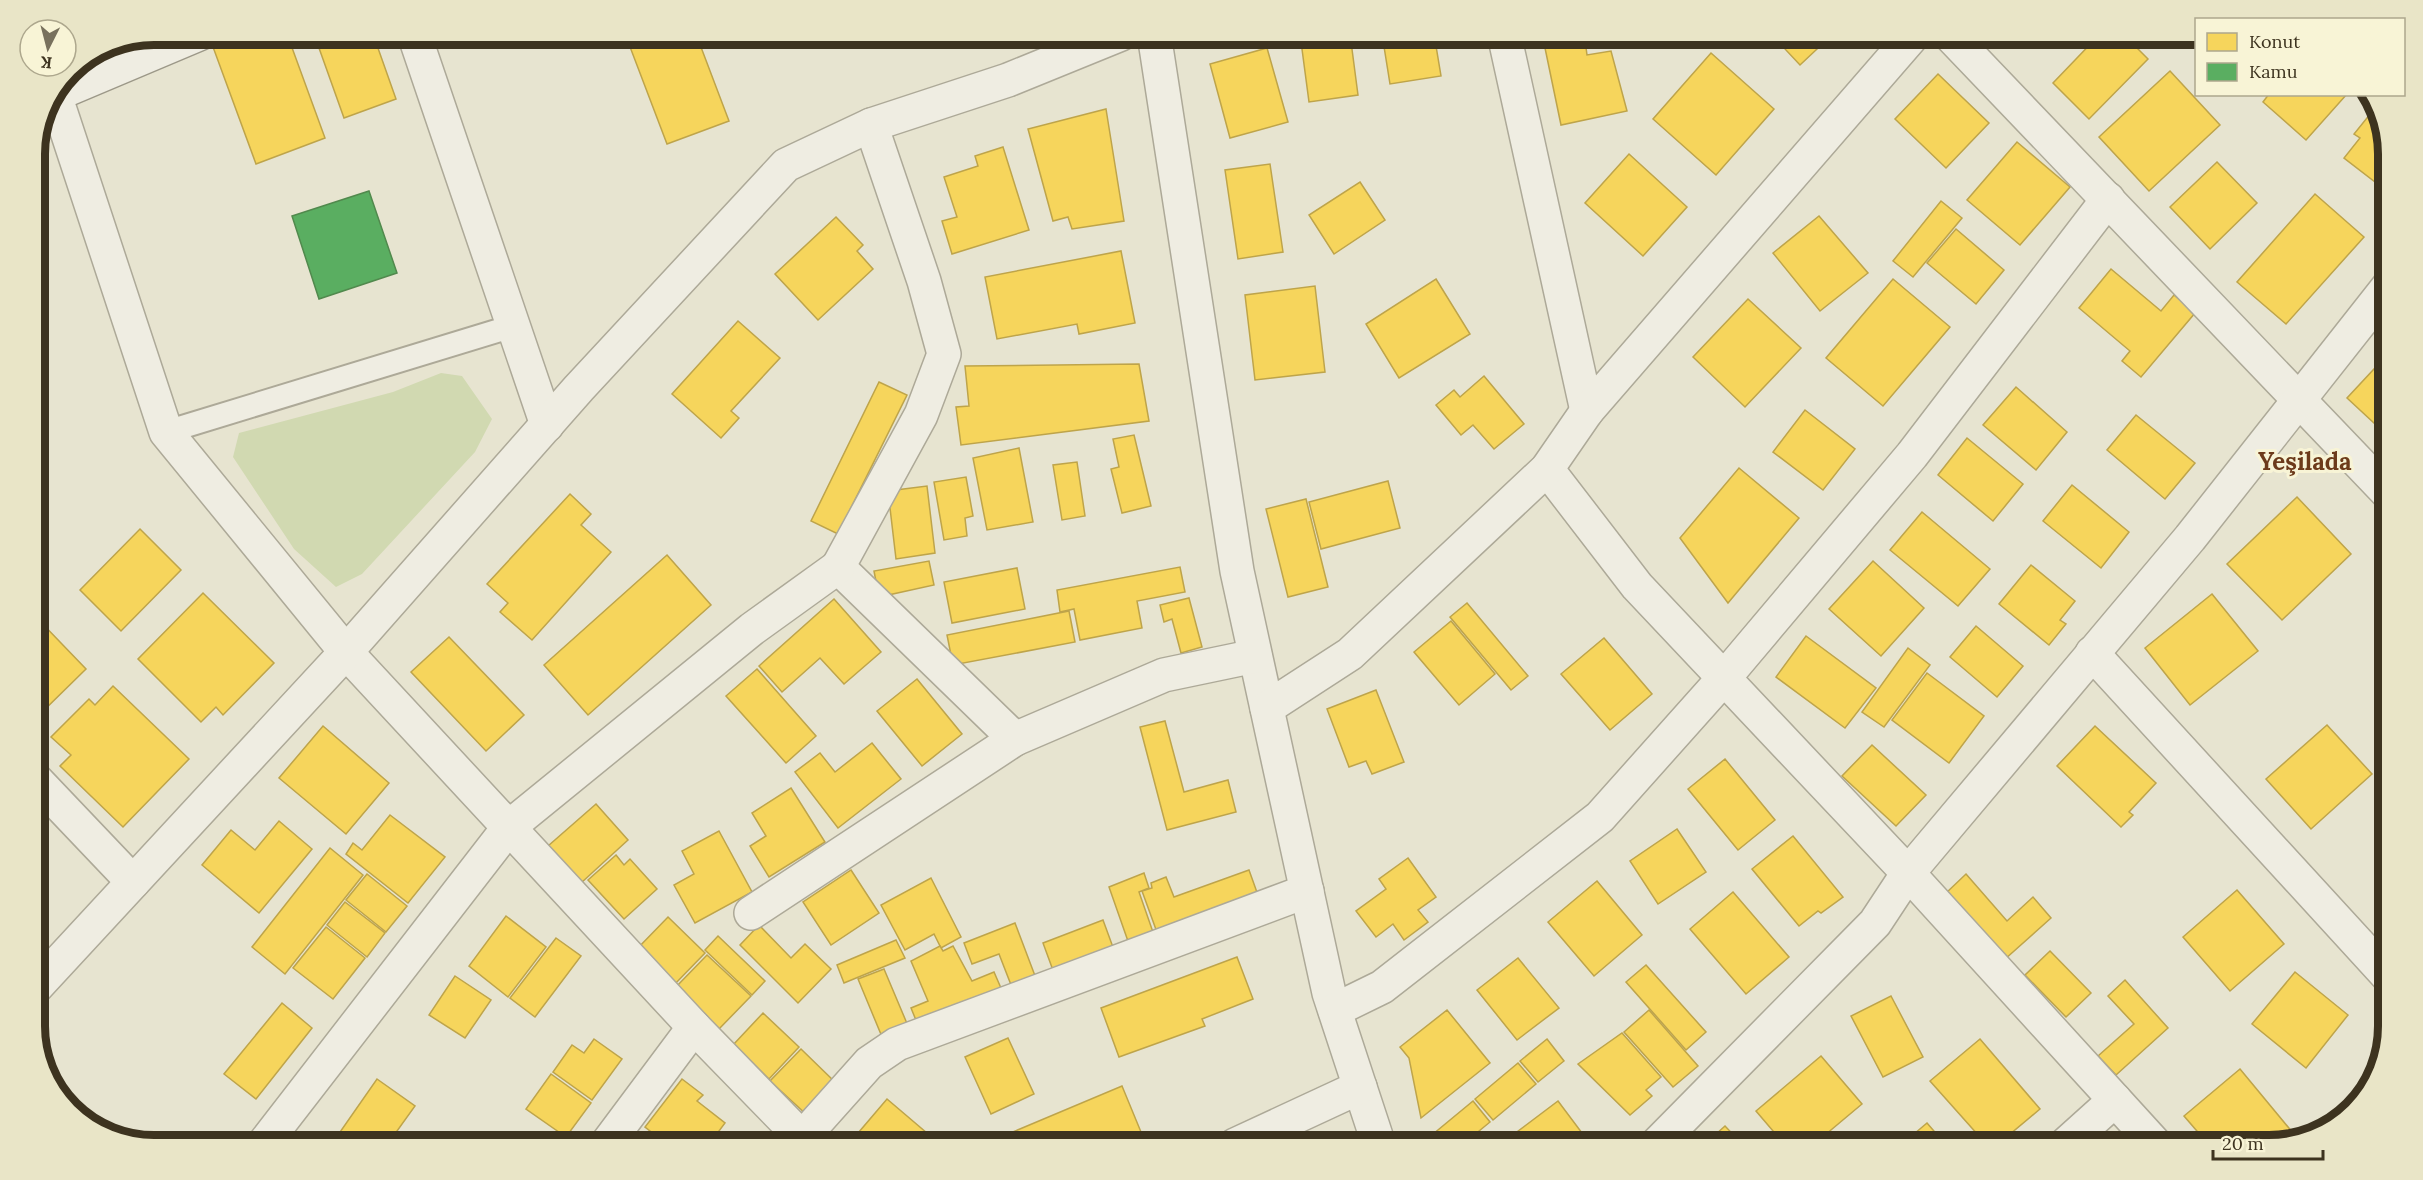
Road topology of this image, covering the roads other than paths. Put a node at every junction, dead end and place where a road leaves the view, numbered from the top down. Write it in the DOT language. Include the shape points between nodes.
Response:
graph roads {
  1 [pos="173,45"];
  2 [pos="418,45"];
  3 [pos="1094,45"];
  4 [pos="1156,45"];
  5 [pos="1506,45"];
  6 [pos="1904,45"];
  7 [pos="1960,45"];
  8 [pos="65,90"];
  9 [pos="57,105"];
  10 [pos="871,125"];
  11 [pos="2108,199"];
  12 [pos="2378,300"];
  13 [pos="513,326"];
  14 [pos="2300,398"];
  15 [pos="1587,411"];
  16 [pos="547,425"];
  17 [pos="166,432"];
  18 [pos="1547,469"];
  19 [pos="2378,482"];
  20 [pos="838,567"];
  21 [pos="346,652"];
  22 [pos="2092,653"];
  23 [pos="1255,656"];
  24 [pos="1724,678"];
  25 [pos="1267,708"];
  26 [pos="1015,739"];
  27 [pos="45,790"];
  28 [pos="509,827"];
  29 [pos="1908,873"];
  30 [pos="133,882"];
  31 [pos="1307,891"];
  32 [pos="751,913"];
  33 [pos="2378,965"];
  34 [pos="45,977"];
  35 [pos="1335,1010"];
  36 [pos="694,1027"];
  37 [pos="1360,1087"];
  38 [pos="2115,1100"];
  39 [pos="271,1135"];
  40 [pos="614,1135"];
  41 [pos="799,1135"];
  42 [pos="812,1135"];
  43 [pos="1258,1135"];
  44 [pos="1375,1135"];
  45 [pos="1667,1135"];
  46 [pos="2077,1135"];
  47 [pos="2146,1135"];
  1 -- 8 [label="street"];
  2 -- 13 [label="street"];
  3 -- 10 [label="street" via="1008,80"];
  4 -- 23 [label="street" via="1236,571"];
  5 -- 15 [label="street"];
  6 -- 15 [label="street"];
  7 -- 11 [label="street"];
  9 -- 17 [label="street"];
  10 -- 16 [label="street" via="786,165"];
  10 -- 20 [label="street" via="924,281 944,354 921,415"];
  11 -- 14 [label="street"];
  11 -- 24 [label="street" via="1912,455"];
  12 -- 14 [label="street"];
  13 -- 16 [label="street"];
  13 -- 17 [label="lane"];
  14 -- 19 [label="street"];
  14 -- 22 [label="street" via="2190,538"];
  15 -- 18 [label="street"];
  16 -- 21 [label="street"];
  17 -- 21 [label="street"];
  18 -- 24 [label="street" via="1637,586"];
  18 -- 25 [label="street" via="1350,654"];
  20 -- 26 [label="street"];
  20 -- 28 [label="street" via="752,629"];
  21 -- 28 [label="street"];
  21 -- 30 [label="street"];
  22 -- 29 [label="street"];
  22 -- 33 [label="street"];
  23 -- 25 [label="street"];
  23 -- 26 [label="street" via="1164,675"];
  24 -- 29 [label="street"];
  24 -- 35 [label="street" via="1600,818 1382,987"];
  25 -- 31 [label="street"];
  26 -- 32 [label="street"];
  27 -- 30 [label="street"];
  28 -- 36 [label="street"];
  28 -- 39 [label="street"];
  29 -- 38 [label="street"];
  29 -- 45 [label="street" via="1875,923"];
  30 -- 34 [label="street"];
  31 -- 35 [label="street"];
  31 -- 42 [label="street" via="897,1044 869,1063"];
  35 -- 37 [label="street"];
  36 -- 40 [label="street"];
  36 -- 41 [label="street"];
  37 -- 43 [label="street"];
  37 -- 44 [label="street"];
  38 -- 46 [label="street"];
  38 -- 47 [label="street"];
}
